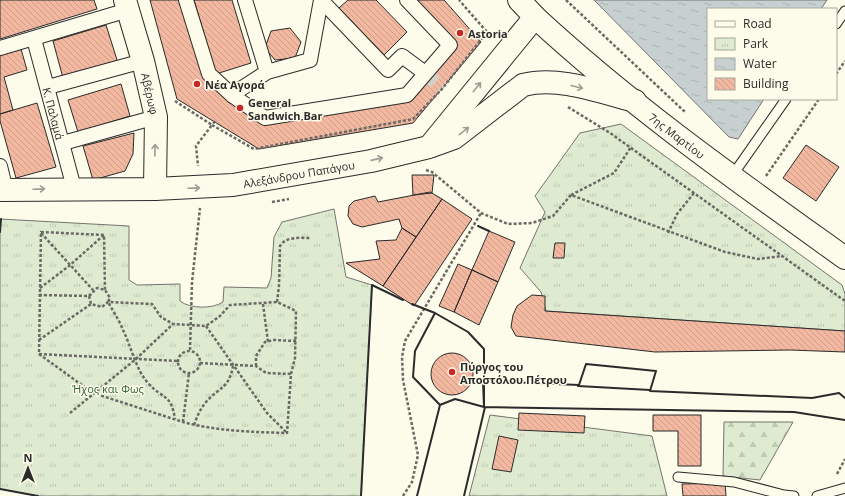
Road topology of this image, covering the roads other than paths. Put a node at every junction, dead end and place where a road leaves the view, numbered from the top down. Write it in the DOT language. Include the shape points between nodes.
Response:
graph roads {
  1 [pos="186,0"];
  2 [pos="191,0"];
  3 [pos="245,0"];
  4 [pos="320,0"];
  5 [pos="398,0"];
  6 [pos="408,0"];
  7 [pos="519,0"];
  8 [pos="126,5"];
  9 [pos="845,10"];
  10 [pos="535,17"];
  11 [pos="837,22"];
  12 [pos="34,39"];
  13 [pos="0,48"];
  14 [pos="143,61"];
  15 [pos="422,71"];
  16 [pos="267,72"];
  17 [pos="48,88"];
  18 [pos="235,94"];
  19 [pos="785,100"];
  20 [pos="635,101"];
  21 [pos="156,117"];
  22 [pos="63,143"];
  23 [pos="429,147"];
  24 [pos="0,166"];
  25 [pos="732,176"];
  26 [pos="74,188"];
  27 [pos="155,189"];
  28 [pos="3,190"];
  29 [pos="845,258"];
  30 [pos="678,477"];
  31 [pos="845,488"];
  32 [pos="794,496"];
  33 [pos="817,496"];
  1 -- 18 [label="street" via="209,74"];
  2 -- 18 [label="street" via="212,74"];
  3 -- 16 [label="street"];
  4 -- 15 [label="street" via="388,70 402,56"];
  4 -- 16 [label="street" via="310,60"];
  5 -- 15 [label="street" via="440,44"];
  6 -- 15 [label="street" via="450,45"];
  7 -- 10 [label="main road, 7ης Μαρτίου"];
  8 -- 12 [label="street"];
  8 -- 14 [label="main road, Αβέρωφ"];
  9 -- 11 [label="lane"];
  10 -- 20 [label="main road, 7ης Μαρτίου"];
  23 -- 10 [label="main road, one-way"];
  12 -- 13 [label="street"];
  12 -- 17 [label="street, Κ. Παλαμά"];
  14 -- 17 [label="street"];
  14 -- 21 [label="main road, Αβέρωφ"];
  15 -- 18 [label="street" via="406,95 265,118"];
  16 -- 18 [label="street"];
  17 -- 22 [label="street, Κ. Παλαμά"];
  19 -- 25 [label="lane"];
  23 -- 20 [label="main road, Αλεξάνδρου Παπάγου, one-way" via="454,138 523,85 536,82 560,83"];
  20 -- 25 [label="main road, 7ης Μαρτίου"];
  21 -- 22 [label="street"];
  27 -- 21 [label="main road, Αβέρωφ, one-way"];
  22 -- 26 [label="street, Κ. Παλαμά"];
  27 -- 23 [label="main road, Αλεξάνδρου Παπάγου, one-way" via="233,185"];
  24 -- 28 [label="street"];
  25 -- 29 [label="main road, 7ης Μαρτίου"];
  26 -- 27 [label="main road, Αλεξάνδρου Παπάγου"];
  28 -- 26 [label="main road, Αλεξάνδρου Παπάγου, one-way"];
  30 -- 32 [label="lane" via="734,482"];
  31 -- 33 [label="lane"];
}
